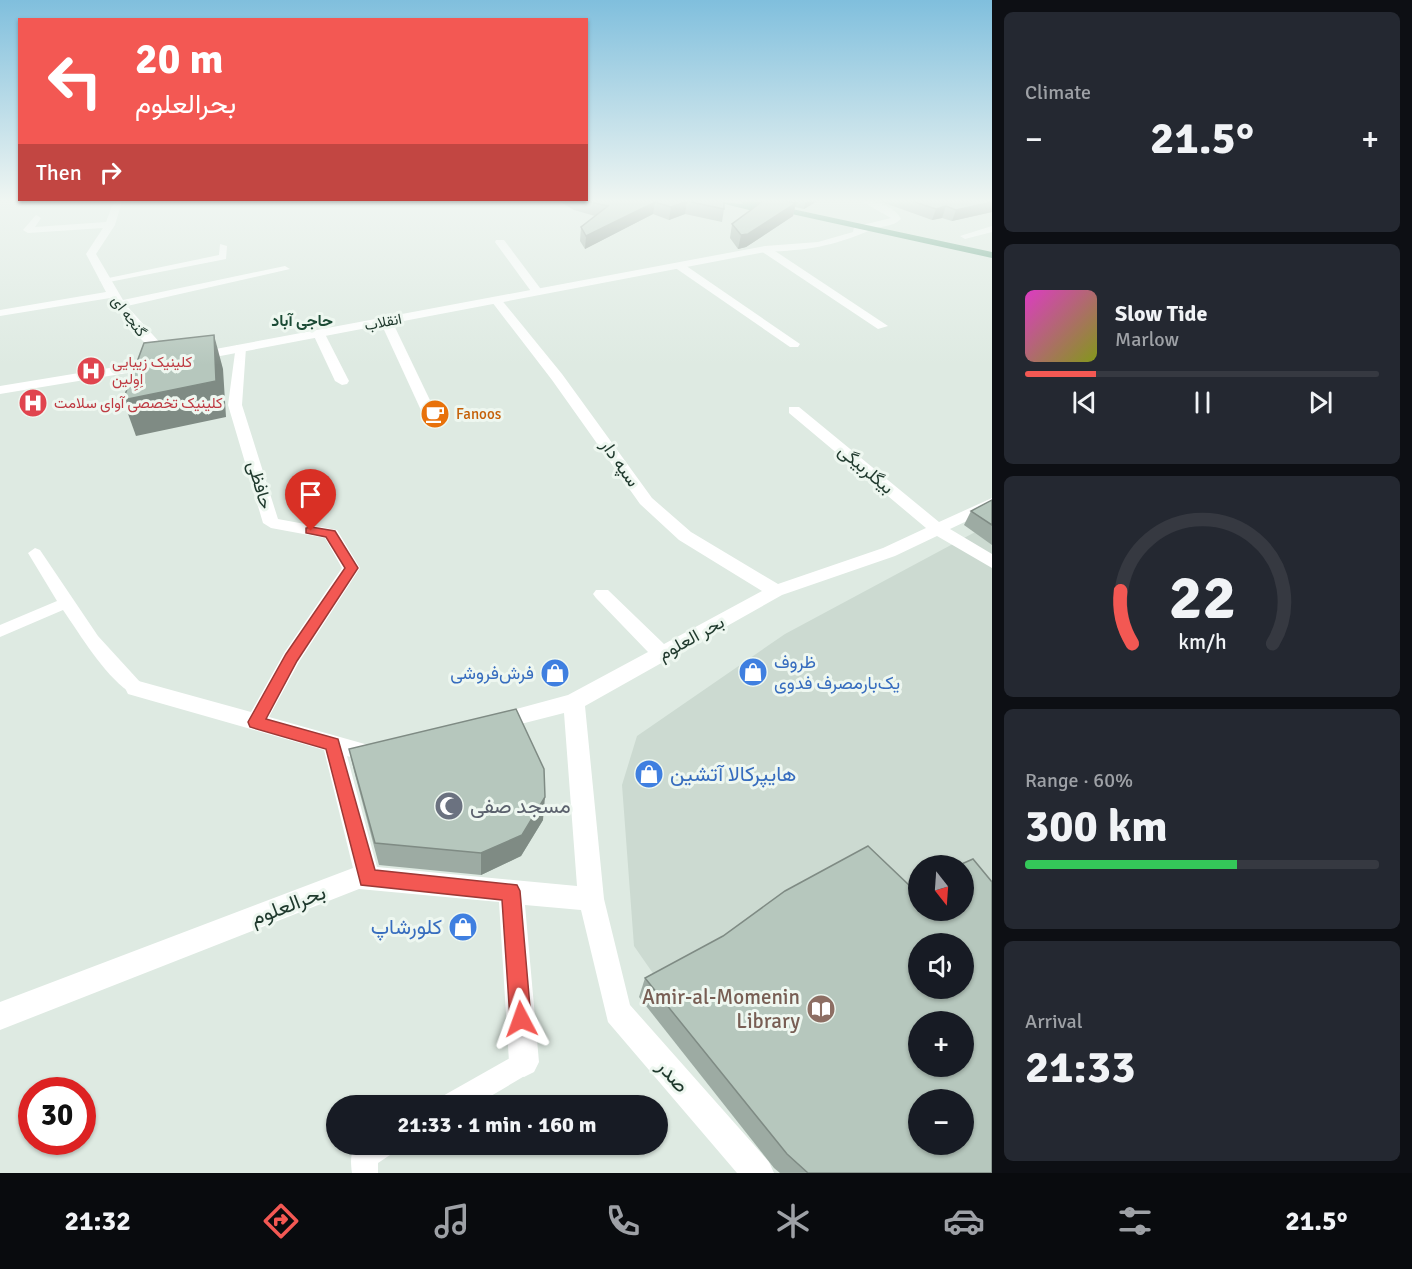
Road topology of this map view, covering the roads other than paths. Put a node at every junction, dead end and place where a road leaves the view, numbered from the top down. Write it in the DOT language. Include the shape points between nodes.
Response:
graph roads {
  1 [pos="92,256"];
  2 [pos="223,256"];
  3 [pos="510,256"];
  4 [pos="731,256"];
  5 [pos="775,256"];
  6 [pos="678,266"];
  7 [pos="285,269"];
  8 [pos="104,280"];
  9 [pos="537,292"];
  10 [pos="115,299"];
  11 [pos="496,300"];
  12 [pos="0,313"];
  13 [pos="386,321"];
  14 [pos="882,326"];
  15 [pos="319,334"];
  16 [pos="794,344"];
  17 [pos="240,348"];
  18 [pos="170,362"];
  19 [pos="342,381"];
  20 [pos="0,390"];
  21 [pos="794,410"];
  22 [pos="432,419"];
  23 [pos="992,503"];
  24 [pos="938,529"];
  25 [pos="35,553"];
  26 [pos="992,562"];
  27 [pos="776,591"];
  28 [pos="602,594"];
  29 [pos="66,603"];
  30 [pos="0,631"];
  31 [pos="662,654"];
  32 [pos="135,688"];
  33 [pos="574,702"];
  34 [pos="256,722"];
  35 [pos="472,728"];
  36 [pos="333,744"];
  37 [pos="393,748"];
  38 [pos="368,879"];
  39 [pos="511,891"];
  40 [pos="591,899"];
  41 [pos="0,1016"];
  42 [pos="524,1062"];
  43 [pos="468,1095"];
  44 [pos="366,1155"];
  45 [pos="365,1173"];
  46 [pos="758,1173"];
  1 -- 8 [label="street, گنجه ای"];
  2 -- 8 [label="lane"];
  3 -- 9 [label="street"];
  4 -- 6 [label="street, انقلاب"];
  5 -- 14 [label="street"];
  6 -- 9 [label="street, انقلاب"];
  6 -- 16 [label="street"];
  7 -- 10 [label="street"];
  8 -- 10 [label="street, گنجه ای"];
  9 -- 11 [label="street, انقلاب"];
  10 -- 12 [label="street"];
  10 -- 18 [label="street, گنجه ای" via="138,330"];
  11 -- 13 [label="street, انقلاب"];
  11 -- 27 [label="street, سپه دار" via="646,501 685,536"];
  13 -- 15 [label="street, انقلاب"];
  13 -- 22 [label="street"];
  15 -- 17 [label="street, انقلاب"];
  15 -- 19 [label="street"];
  17 -- 18 [label="street, انقلاب"];
  17 -- 34 [label="street, حافظی" via="235,405 271,523 331,534 351,568 291,658"];
  18 -- 20 [label="street, انقلاب"];
  21 -- 24 [label="street, بیگلربیگی"];
  23 -- 24 [label="street, بحر العلوم"];
  24 -- 26 [label="street, بیگلربیگی"];
  24 -- 27 [label="street, بحر العلوم" via="889,552"];
  25 -- 29 [label="lane"];
  27 -- 31 [label="street, بحر العلوم"];
  28 -- 31 [label="street"];
  29 -- 30 [label="lane"];
  29 -- 32 [label="lane" via="105,659"];
  31 -- 33 [label="street, بحر العلوم"];
  32 -- 34 [label="street"];
  33 -- 35 [label="street"];
  33 -- 40 [label="street"];
  34 -- 36 [label="street"];
  36 -- 37 [label="street" via="371,754"];
  36 -- 38 [label="street"];
  38 -- 39 [label="street, بحرالعلوم"];
  38 -- 41 [label="street, بحرالعلوم" via="359,877"];
  39 -- 40 [label="street, بحرالعلوم"];
  39 -- 42 [label="street"];
  40 -- 46 [label="street, صدر" via="618,1012"];
  42 -- 43 [label="lane"];
  44 -- 45 [label="lane"];
}
